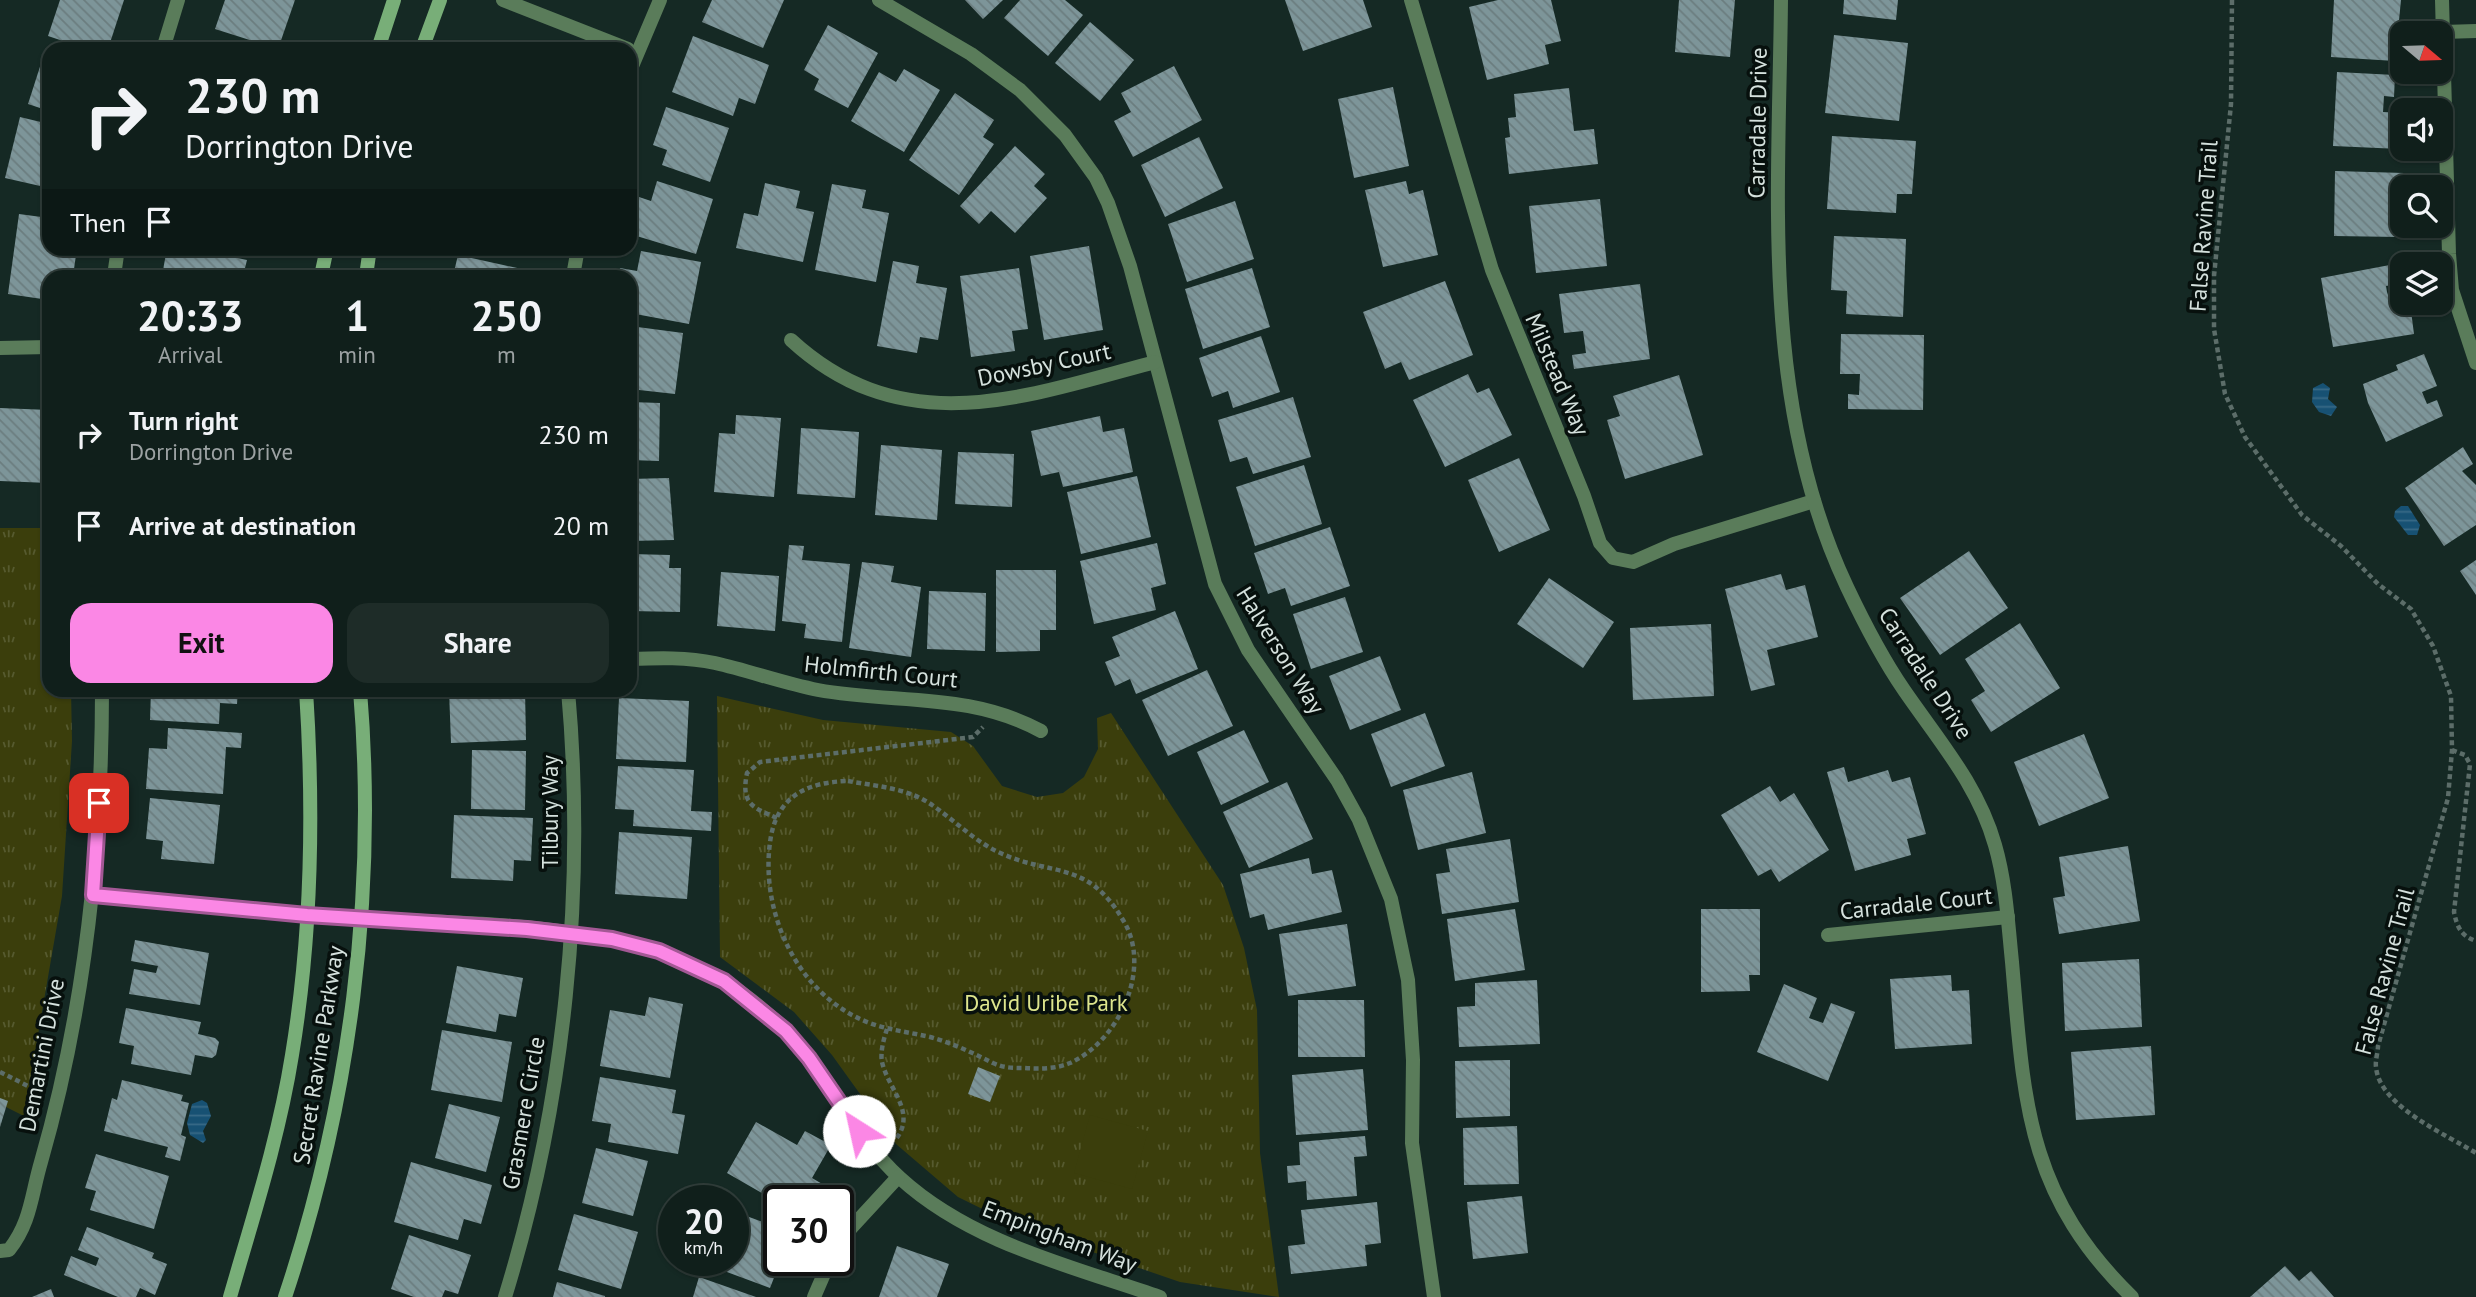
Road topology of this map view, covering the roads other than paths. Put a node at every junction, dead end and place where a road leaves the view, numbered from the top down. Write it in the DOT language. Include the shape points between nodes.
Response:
graph roads {
  1 [pos="178,0"];
  2 [pos="394,0"];
  3 [pos="440,0"];
  4 [pos="503,0"];
  5 [pos="660,0"];
  6 [pos="878,0"];
  7 [pos="1411,0"];
  8 [pos="1781,0"];
  9 [pos="2442,0"];
  10 [pos="2443,21"];
  11 [pos="2476,31"];
  12 [pos="2454,32"];
  13 [pos="165,42"];
  14 [pos="380,42"];
  15 [pos="425,42"];
  16 [pos="609,42"];
  17 [pos="637,42"];
  18 [pos="2444,84"];
  19 [pos="791,340"];
  20 [pos="42,347"];
  21 [pos="0,348"];
  22 [pos="1155,362"];
  23 [pos="2476,363"];
  24 [pos="1814,501"];
  25 [pos="637,659"];
  26 [pos="102,697"];
  27 [pos="306,697"];
  28 [pos="360,697"];
  29 [pos="568,697"];
  30 [pos="1041,732"];
  31 [pos="93,895"];
  32 [pos="307,915"];
  33 [pos="2008,917"];
  34 [pos="362,919"];
  35 [pos="569,934"];
  36 [pos="1828,934"];
  37 [pos="898,1177"];
  38 [pos="854,1225"];
  39 [pos="0,1251"];
  40 [pos="823,1276"];
  41 [pos="1429,1296"];
  42 [pos="230,1297"];
  43 [pos="285,1297"];
  44 [pos="505,1297"];
  45 [pos="814,1297"];
  46 [pos="1160,1297"];
  47 [pos="2132,1297"];
  1 -- 13 [label="street"];
  2 -- 14 [label="main road"];
  3 -- 15 [label="main road"];
  4 -- 16 [label="street"];
  5 -- 17 [label="street"];
  6 -- 22 [label="street, Halverson Way" via="996,71 1065,135 1096,178 1119,231"];
  7 -- 24 [label="street, Milstead Way" via="1492,270 1600,543 1613,558 1633,562 1674,544"];
  8 -- 24 [label="street, Carradale Drive" via="1781,331 1795,428"];
  9 -- 10 [label="street"];
  11 -- 12 [label="street"];
  18 -- 23 [label="street" via="2452,290"];
  19 -- 22 [label="street, Dowsby Court" via="845,381 893,398 921,401 1006,399"];
  20 -- 21 [label="street"];
  22 -- 41 [label="street, Halverson Way" via="1214,584 1248,650 1337,780 1359,820 1391,899 1408,980 1412,1143"];
  24 -- 33 [label="street, Carradale Drive" via="1847,586 1879,649 1953,757 1979,804 1998,855"];
  25 -- 30 [label="street, Holmfirth Court" via="683,659 819,690 961,703 999,712"];
  26 -- 31 [label="street, Demartini Drive"];
  27 -- 32 [label="main road, Secret Ravine Parkway" via="312,779"];
  28 -- 34 [label="main road, Secret Ravine Parkway" via="365,777"];
  29 -- 35 [label="street, Tilbury Way" via="575,822"];
  31 -- 32 [label="street, Empingham Way"];
  31 -- 39 [label="street, Demartini Drive" via="57,1100 24,1231 9,1250"];
  32 -- 34 [label="street, Empingham Way"];
  32 -- 42 [label="main road, Secret Ravine Parkway" via="304,971 279,1124"];
  33 -- 36 [label="street, Carradale Court"];
  33 -- 47 [label="street, Carradale Drive" via="2022,1077 2034,1141 2053,1191 2079,1237"];
  34 -- 35 [label="street, Empingham Way"];
  34 -- 43 [label="main road, Secret Ravine Parkway" via="331,1134 316,1201"];
  35 -- 37 [label="street, Empingham Way" via="659,951 704,970 755,1004 809,1058 850,1119"];
  35 -- 44 [label="street, Grasmere Circle" via="562,1022 546,1125"];
  37 -- 38 [label="street"];
  37 -- 46 [label="street, Empingham Way" via="987,1235"];
  40 -- 45 [label="street"];
}
